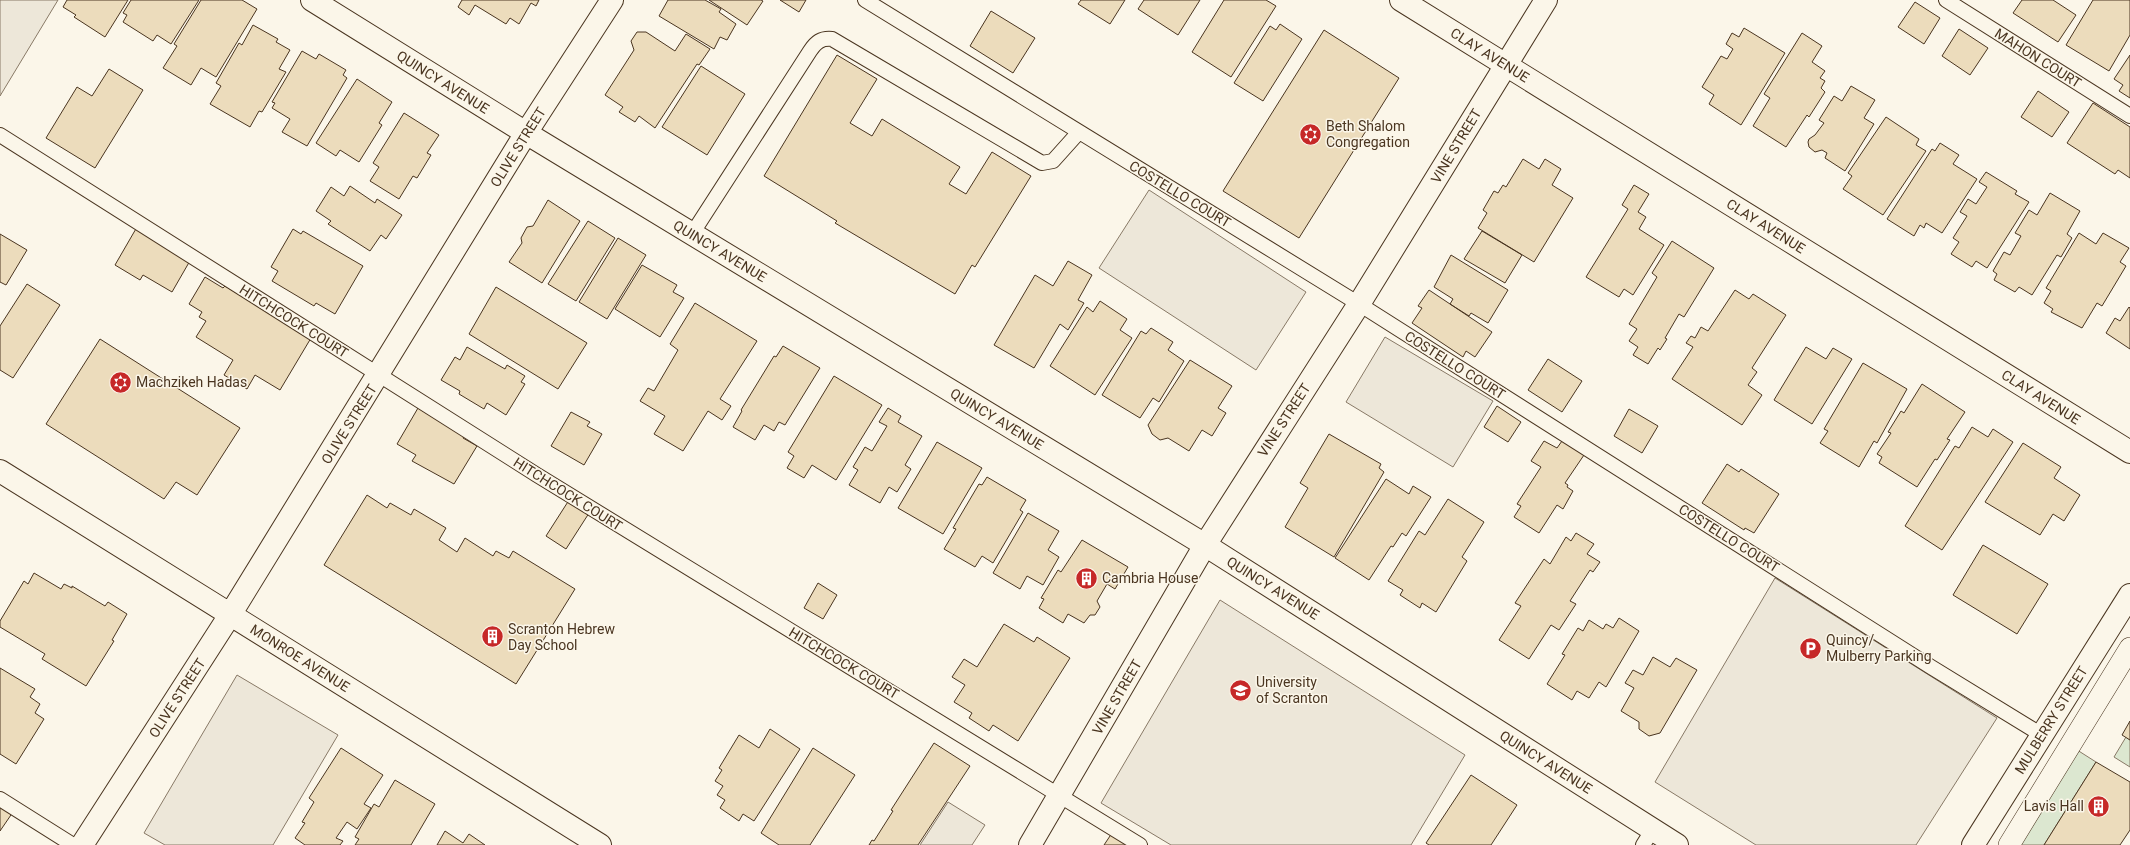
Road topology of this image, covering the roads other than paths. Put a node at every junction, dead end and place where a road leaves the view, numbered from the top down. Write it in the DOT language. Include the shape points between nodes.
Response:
graph roads {
  1 [pos="312,0"];
  2 [pos="612,0"];
  3 [pos="865,0"];
  4 [pos="1401,0"];
  5 [pos="1546,0"];
  6 [pos="1946,0"];
  7 [pos="1506,64"];
  8 [pos="2130,116"];
  9 [pos="1079,132"];
  10 [pos="526,133"];
  11 [pos="0,135"];
  12 [pos="692,234"];
  13 [pos="1359,304"];
  14 [pos="380,374"];
  15 [pos="2130,452"];
  16 [pos="0,471"];
  17 [pos="1204,545"];
  18 [pos="2130,595"];
  19 [pos="230,615"];
  20 [pos="2130,648"];
  21 [pos="2042,735"];
  22 [pos="1060,795"];
  23 [pos="0,799"];
  24 [pos="1648,837"];
  25 [pos="73,845"];
  26 [pos="82,845"];
  27 [pos="600,845"];
  28 [pos="1030,845"];
  29 [pos="1140,845"];
  30 [pos="1677,845"];
  31 [pos="1973,845"];
  32 [pos="2009,845"];
  1 -- 10 [label="street, QUINCY AVENUE"];
  2 -- 10 [label="street, OLIVE STREET"];
  3 -- 9 [label="lane, COSTELLO COURT"];
  4 -- 7 [label="street, CLAY AVENUE"];
  5 -- 7 [label="street, VINE STREET"];
  6 -- 8 [label="lane, MAHON COURT"];
  7 -- 13 [label="street, VINE STREET"];
  7 -- 15 [label="street, CLAY AVENUE"];
  9 -- 12 [label="lane" via="1053,161 1042,163 832,39 825,39 814,44"];
  9 -- 13 [label="lane, COSTELLO COURT"];
  10 -- 12 [label="street, QUINCY AVENUE"];
  10 -- 14 [label="street, OLIVE STREET"];
  11 -- 14 [label="lane, HITCHCOCK COURT"];
  12 -- 17 [label="street, QUINCY AVENUE"];
  13 -- 17 [label="street, VINE STREET"];
  13 -- 21 [label="lane, COSTELLO COURT"];
  14 -- 19 [label="street, OLIVE STREET"];
  14 -- 22 [label="lane, HITCHCOCK COURT" via="537,475"];
  16 -- 19 [label="street, MONROE AVENUE"];
  17 -- 22 [label="street, VINE STREET"];
  17 -- 24 [label="street, QUINCY AVENUE"];
  18 -- 21 [label="street, MULBERRY STREET"];
  19 -- 26 [label="street, OLIVE STREET"];
  19 -- 27 [label="street, MONROE AVENUE"];
  20 -- 32 [label="street"];
  21 -- 31 [label="street, MULBERRY STREET"];
  22 -- 28 [label="street, VINE STREET"];
  22 -- 29 [label="lane, HITCHCOCK COURT"];
  23 -- 25 [label="lane"];
  24 -- 30 [label="street, QUINCY AVENUE"];
}
